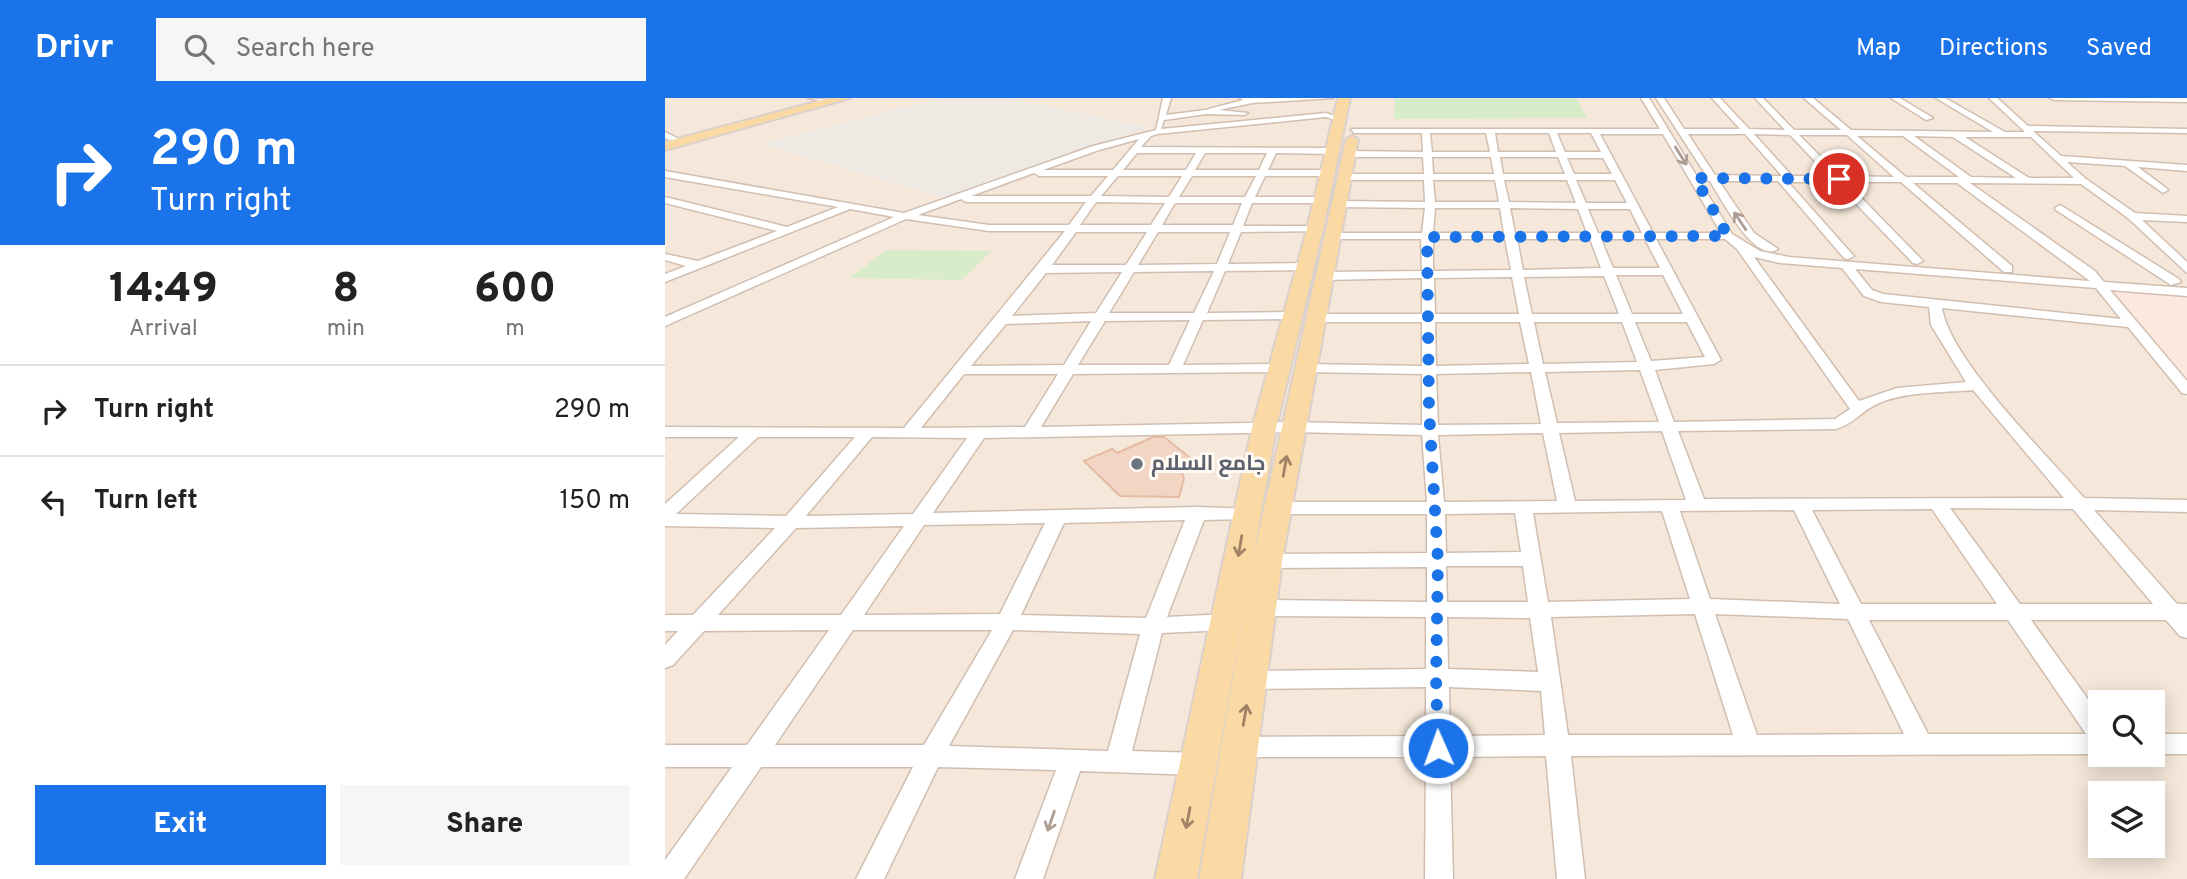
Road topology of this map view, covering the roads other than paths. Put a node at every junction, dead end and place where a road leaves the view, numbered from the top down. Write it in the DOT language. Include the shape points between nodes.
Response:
graph roads {
  1 [pos="845,98"];
  2 [pos="1168,98"];
  3 [pos="1360,98"];
  4 [pos="1645,98"];
  5 [pos="1660,98"];
  6 [pos="1716,98"];
  7 [pos="1759,98"];
  8 [pos="1808,98"];
  9 [pos="1895,98"];
  10 [pos="1940,98"];
  11 [pos="1993,98"];
  12 [pos="2054,98"];
  13 [pos="2078,98"];
  14 [pos="821,99"];
  15 [pos="1248,100"];
  16 [pos="1315,100"];
  17 [pos="2182,100"];
  18 [pos="1263,110"];
  19 [pos="1206,112"];
  20 [pos="1250,112"];
  21 [pos="1237,113"];
  22 [pos="1161,118"];
  23 [pos="1929,118"];
  24 [pos="1242,123"];
  25 [pos="1426,131"];
  26 [pos="1490,131"];
  27 [pos="1552,131"];
  28 [pos="1594,131"];
  29 [pos="1682,131"];
  30 [pos="1745,131"];
  31 [pos="2027,131"];
  32 [pos="2187,131"];
  33 [pos="1337,132"];
  34 [pos="1666,132"];
  35 [pos="1794,132"];
  36 [pos="1849,133"];
  37 [pos="1904,133"];
  38 [pos="1955,134"];
  39 [pos="2004,134"];
  40 [pos="1149,135"];
  41 [pos="667,140"];
  42 [pos="1135,150"];
  43 [pos="1202,151"];
  44 [pos="1273,151"];
  45 [pos="1426,155"];
  46 [pos="1495,155"];
  47 [pos="1562,155"];
  48 [pos="1607,155"];
  49 [pos="2056,158"];
  50 [pos="2127,163"];
  51 [pos="2187,168"];
  52 [pos="1188,172"];
  53 [pos="1262,172"];
  54 [pos="1025,173"];
  55 [pos="1116,173"];
  56 [pos="665,174"];
  57 [pos="1427,177"];
  58 [pos="1617,177"];
  59 [pos="1500,178"];
  60 [pos="1570,178"];
  61 [pos="1695,178"];
  62 [pos="1711,178"];
  63 [pos="1786,179"];
  64 [pos="1839,179"];
  65 [pos="1907,180"];
  66 [pos="1964,180"];
  67 [pos="2028,181"];
  68 [pos="2083,181"];
  69 [pos="2163,190"];
  70 [pos="952,198"];
  71 [pos="1173,199"];
  72 [pos="665,200"];
  73 [pos="1093,200"];
  74 [pos="1248,200"];
  75 [pos="1330,202"];
  76 [pos="1430,205"];
  77 [pos="1506,205"];
  78 [pos="1581,205"];
  79 [pos="850,206"];
  80 [pos="1634,206"];
  81 [pos="2060,208"];
  82 [pos="905,216"];
  83 [pos="2132,216"];
  84 [pos="2187,219"];
  85 [pos="1072,229"];
  86 [pos="788,230"];
  87 [pos="1154,230"];
  88 [pos="1235,230"];
  89 [pos="1324,233"];
  90 [pos="1651,236"];
  91 [pos="1728,236"];
  92 [pos="1427,237"];
  93 [pos="1511,237"];
  94 [pos="1593,237"];
  95 [pos="1743,249"];
  96 [pos="665,257"];
  97 [pos="1846,260"];
  98 [pos="1917,261"];
  99 [pos="699,265"];
  100 [pos="1221,268"];
  101 [pos="1043,269"];
  102 [pos="1130,269"];
  103 [pos="2008,269"];
  104 [pos="2187,269"];
  105 [pos="1669,271"];
  106 [pos="1315,272"];
  107 [pos="1609,274"];
  108 [pos="2091,274"];
  109 [pos="1429,275"];
  110 [pos="1518,275"];
  111 [pos="665,278"];
  112 [pos="2181,282"];
  113 [pos="2102,286"];
  114 [pos="2187,292"];
  115 [pos="1935,304"];
  116 [pos="1098,317"];
  117 [pos="1198,317"];
  118 [pos="1304,317"];
  119 [pos="1429,317"];
  120 [pos="1526,317"];
  121 [pos="1626,317"];
  122 [pos="1693,318"];
  123 [pos="1002,320"];
  124 [pos="665,322"];
  125 [pos="2133,324"];
  126 [pos="1646,366"];
  127 [pos="1537,367"];
  128 [pos="1278,368"];
  129 [pos="1305,368"];
  130 [pos="1067,369"];
  131 [pos="1174,369"];
  132 [pos="960,370"];
  133 [pos="1428,370"];
  134 [pos="1977,385"];
  135 [pos="2187,390"];
  136 [pos="1859,410"];
  137 [pos="1291,427"];
  138 [pos="1668,427"];
  139 [pos="1264,428"];
  140 [pos="1430,430"];
  141 [pos="1549,430"];
  142 [pos="665,432"];
  143 [pos="868,432"];
  144 [pos="1030,432"];
  145 [pos="753,433"];
  146 [pos="979,433"];
  147 [pos="908,434"];
  148 [pos="2076,503"];
  149 [pos="1938,504"];
  150 [pos="1669,505"];
  151 [pos="1697,505"];
  152 [pos="1801,506"];
  153 [pos="2187,506"];
  154 [pos="1567,507"];
  155 [pos="1278,508"];
  156 [pos="1436,508"];
  157 [pos="1523,508"];
  158 [pos="1197,513"];
  159 [pos="1247,513"];
  160 [pos="665,514"];
  161 [pos="1057,517"];
  162 [pos="921,519"];
  163 [pos="665,520"];
  164 [pos="790,522"];
  165 [pos="1532,559"];
  166 [pos="1267,561"];
  167 [pos="1438,561"];
  168 [pos="1701,606"];
  169 [pos="1261,608"];
  170 [pos="1438,608"];
  171 [pos="1539,610"];
  172 [pos="1854,612"];
  173 [pos="2015,612"];
  174 [pos="2178,612"];
  175 [pos="1007,622"];
  176 [pos="1227,622"];
  177 [pos="665,623"];
  178 [pos="698,623"];
  179 [pos="847,625"];
  180 [pos="1153,626"];
  181 [pos="2187,630"];
  182 [pos="665,659"];
  183 [pos="1436,678"];
  184 [pos="1251,680"];
  185 [pos="1551,682"];
  186 [pos="2088,718"];
  187 [pos="1748,744"];
  188 [pos="1921,744"];
  189 [pos="2088,744"];
  190 [pos="2165,744"];
  191 [pos="2187,744"];
  192 [pos="1556,746"];
  193 [pos="1240,747"];
  194 [pos="1438,748"];
  195 [pos="665,756"];
  196 [pos="931,756"];
  197 [pos="754,757"];
  198 [pos="1071,762"];
  199 [pos="1117,763"];
  200 [pos="1198,764"];
  201 [pos="668,879"];
  202 [pos="870,879"];
  203 [pos="1029,879"];
  204 [pos="1176,879"];
  205 [pos="1220,879"];
  206 [pos="1439,879"];
  207 [pos="1571,879"];
  1 -- 14 [label="main road"];
  2 -- 22 [label="street"];
  3 -- 33 [label="main road"];
  4 -- 34 [label="street"];
  5 -- 29 [label="street"];
  6 -- 30 [label="street"];
  7 -- 35 [label="street"];
  8 -- 36 [label="street"];
  9 -- 23 [label="street"];
  10 -- 39 [label="street"];
  11 -- 31 [label="street"];
  12 -- 13 [label="street"];
  13 -- 17 [label="street"];
  14 -- 41 [label="main road"];
  15 -- 16 [label="street"];
  15 -- 19 [label="street"];
  16 -- 18 [label="street"];
  16 -- 33 [label="street"];
  19 -- 21 [label="street"];
  19 -- 22 [label="street"];
  20 -- 21 [label="street"];
  21 -- 24 [label="street"];
  22 -- 40 [label="street"];
  24 -- 33 [label="street"];
  24 -- 40 [label="street"];
  25 -- 26 [label="street"];
  25 -- 33 [label="street"];
  25 -- 45 [label="street"];
  26 -- 27 [label="street"];
  26 -- 46 [label="street"];
  27 -- 28 [label="street"];
  27 -- 47 [label="street"];
  28 -- 34 [label="street"];
  28 -- 48 [label="street"];
  29 -- 30 [label="street"];
  29 -- 62 [label="street"];
  30 -- 35 [label="street"];
  30 -- 63 [label="street"];
  31 -- 32 [label="street"];
  31 -- 39 [label="street"];
  31 -- 49 [label="street"];
  33 -- 40 [label="street"];
  33 -- 44 [label="street"];
  33 -- 45 [label="street"];
  33 -- 53 [label="street"];
  33 -- 57 [label="street"];
  33 -- 75 [label="main road"];
  34 -- 61 [label="street, one-way"];
  35 -- 36 [label="street"];
  35 -- 64 [label="street"];
  36 -- 37 [label="street"];
  36 -- 65 [label="street"];
  37 -- 38 [label="street"];
  37 -- 66 [label="street"];
  38 -- 39 [label="street"];
  38 -- 67 [label="street"];
  40 -- 42 [label="street"];
  40 -- 54 [label="street" via="1088,150"];
  42 -- 43 [label="street"];
  42 -- 55 [label="street"];
  43 -- 44 [label="street"];
  43 -- 52 [label="street"];
  44 -- 53 [label="street"];
  45 -- 46 [label="street"];
  45 -- 57 [label="street"];
  46 -- 47 [label="street"];
  46 -- 59 [label="street"];
  47 -- 48 [label="street"];
  47 -- 60 [label="street"];
  48 -- 58 [label="street"];
  49 -- 50 [label="street"];
  49 -- 68 [label="street"];
  50 -- 51 [label="street"];
  50 -- 69 [label="street"];
  52 -- 53 [label="street"];
  52 -- 55 [label="street"];
  52 -- 71 [label="street"];
  53 -- 74 [label="street"];
  54 -- 55 [label="street"];
  54 -- 70 [label="street"];
  55 -- 73 [label="street"];
  56 -- 79 [label="street"];
  57 -- 59 [label="street"];
  57 -- 76 [label="street"];
  58 -- 60 [label="street"];
  58 -- 80 [label="street"];
  59 -- 60 [label="street"];
  59 -- 77 [label="street"];
  60 -- 78 [label="street"];
  61 -- 62 [label="street"];
  61 -- 91 [label="street"];
  62 -- 63 [label="street"];
  97 -- 62 [label="street, one-way" via="1758,243"];
  63 -- 64 [label="street"];
  63 -- 97 [label="street"];
  64 -- 65 [label="street"];
  64 -- 98 [label="street"];
  65 -- 66 [label="street"];
  65 -- 103 [label="street"];
  66 -- 67 [label="street"];
  66 -- 108 [label="street"];
  67 -- 68 [label="street"];
  68 -- 83 [label="street"];
  70 -- 73 [label="street"];
  70 -- 82 [label="street"];
  71 -- 73 [label="street"];
  71 -- 74 [label="street"];
  71 -- 87 [label="street"];
  72 -- 86 [label="street"];
  73 -- 85 [label="street"];
  74 -- 75 [label="street"];
  74 -- 88 [label="street"];
  75 -- 76 [label="street"];
  75 -- 89 [label="main road"];
  76 -- 77 [label="street"];
  76 -- 92 [label="street"];
  77 -- 78 [label="street"];
  77 -- 93 [label="street"];
  78 -- 80 [label="street"];
  78 -- 94 [label="street"];
  79 -- 82 [label="street"];
  79 -- 86 [label="street"];
  80 -- 90 [label="street"];
  81 -- 112 [label="street"];
  82 -- 85 [label="street" via="989,228"];
  82 -- 124 [label="street"];
  83 -- 84 [label="street"];
  83 -- 104 [label="street"];
  85 -- 87 [label="street"];
  85 -- 101 [label="street"];
  86 -- 99 [label="street"];
  87 -- 88 [label="street"];
  87 -- 102 [label="street"];
  88 -- 89 [label="street"];
  88 -- 100 [label="street"];
  89 -- 92 [label="street"];
  89 -- 106 [label="main road"];
  90 -- 91 [label="street"];
  90 -- 94 [label="street"];
  90 -- 105 [label="street"];
  91 -- 95 [label="street"];
  92 -- 93 [label="street"];
  92 -- 109 [label="street"];
  93 -- 94 [label="street"];
  93 -- 110 [label="street"];
  94 -- 107 [label="street"];
  95 -- 97 [label="street" via="1778,259"];
  95 -- 136 [label="street"];
  96 -- 99 [label="street"];
  97 -- 98 [label="street"];
  97 -- 113 [label="street"];
  97 -- 115 [label="street" via="1873,296"];
  98 -- 103 [label="street"];
  99 -- 111 [label="street"];
  100 -- 102 [label="street"];
  100 -- 106 [label="street"];
  100 -- 117 [label="street"];
  101 -- 102 [label="street"];
  101 -- 123 [label="street"];
  102 -- 116 [label="street"];
  103 -- 108 [label="street"];
  105 -- 107 [label="street"];
  105 -- 122 [label="street"];
  106 -- 109 [label="street"];
  106 -- 118 [label="main road"];
  107 -- 110 [label="street"];
  107 -- 121 [label="street"];
  108 -- 112 [label="street"];
  108 -- 113 [label="street"];
  109 -- 110 [label="street"];
  109 -- 119 [label="street"];
  110 -- 120 [label="street"];
  113 -- 114 [label="street"];
  113 -- 125 [label="street"];
  115 -- 125 [label="street"];
  115 -- 134 [label="street" via="1947,344"];
  116 -- 117 [label="street"];
  116 -- 123 [label="street"];
  116 -- 130 [label="street"];
  117 -- 118 [label="street"];
  117 -- 131 [label="street"];
  118 -- 119 [label="street"];
  118 -- 128 [label="main road"];
  118 -- 129 [label="main road"];
  119 -- 120 [label="street"];
  119 -- 133 [label="street"];
  120 -- 121 [label="street"];
  120 -- 127 [label="street"];
  121 -- 122 [label="street"];
  121 -- 126 [label="street"];
  122 -- 126 [label="street" via="1714,360"];
  123 -- 132 [label="street"];
  125 -- 135 [label="street"];
  126 -- 127 [label="street"];
  126 -- 138 [label="street"];
  127 -- 133 [label="street"];
  127 -- 141 [label="street"];
  128 -- 131 [label="street"];
  128 -- 139 [label="main road"];
  129 -- 133 [label="street"];
  129 -- 137 [label="main road"];
  130 -- 131 [label="street"];
  130 -- 132 [label="street"];
  130 -- 144 [label="street"];
  132 -- 147 [label="street"];
  133 -- 140 [label="street"];
  134 -- 136 [label="street" via="1883,396"];
  134 -- 148 [label="street"];
  136 -- 138 [label="street" via="1836,424"];
  137 -- 139 [label="street"];
  137 -- 140 [label="street"];
  155 -- 137 [label="main road, one-way"];
  138 -- 141 [label="street"];
  138 -- 151 [label="street"];
  139 -- 144 [label="street"];
  139 -- 159 [label="main road"];
  140 -- 141 [label="street"];
  140 -- 156 [label="street"];
  141 -- 154 [label="street"];
  142 -- 145 [label="street"];
  143 -- 145 [label="street"];
  143 -- 147 [label="street"];
  143 -- 164 [label="street"];
  144 -- 146 [label="street"];
  145 -- 160 [label="street"];
  146 -- 147 [label="street"];
  146 -- 162 [label="street"];
  148 -- 149 [label="street"];
  148 -- 153 [label="street"];
  148 -- 174 [label="street"];
  149 -- 152 [label="street"];
  149 -- 173 [label="street"];
  150 -- 151 [label="street"];
  150 -- 154 [label="street"];
  150 -- 168 [label="street"];
  151 -- 152 [label="street"];
  152 -- 172 [label="street"];
  154 -- 157 [label="street"];
  155 -- 156 [label="street"];
  155 -- 166 [label="main road"];
  156 -- 157 [label="street"];
  156 -- 167 [label="street"];
  157 -- 165 [label="street"];
  158 -- 159 [label="street"];
  158 -- 161 [label="street"];
  158 -- 180 [label="street"];
  159 -- 176 [label="main road, one-way"];
  161 -- 162 [label="street"];
  161 -- 175 [label="street"];
  162 -- 164 [label="street"];
  162 -- 179 [label="street"];
  163 -- 164 [label="street"];
  164 -- 178 [label="street"];
  165 -- 167 [label="street"];
  165 -- 171 [label="street"];
  166 -- 167 [label="street"];
  166 -- 169 [label="main road"];
  167 -- 170 [label="street"];
  168 -- 171 [label="street"];
  168 -- 172 [label="street"];
  168 -- 187 [label="street"];
  169 -- 170 [label="street"];
  169 -- 184 [label="main road"];
  170 -- 171 [label="street"];
  170 -- 183 [label="street"];
  171 -- 185 [label="street"];
  172 -- 173 [label="street"];
  172 -- 188 [label="street"];
  173 -- 174 [label="street"];
  173 -- 186 [label="street"];
  174 -- 181 [label="street"];
  175 -- 179 [label="street"];
  175 -- 180 [label="street"];
  175 -- 196 [label="street"];
  176 -- 180 [label="street"];
  176 -- 200 [label="main road"];
  177 -- 178 [label="street"];
  178 -- 179 [label="street"];
  178 -- 182 [label="street"];
  179 -- 197 [label="street"];
  180 -- 199 [label="street"];
  183 -- 184 [label="street"];
  183 -- 185 [label="street"];
  183 -- 194 [label="street"];
  193 -- 184 [label="main road, one-way"];
  185 -- 192 [label="street"];
  187 -- 188 [label="street"];
  187 -- 192 [label="street"];
  188 -- 189 [label="street"];
  190 -- 191 [label="street"];
  192 -- 194 [label="street"];
  192 -- 207 [label="street"];
  193 -- 194 [label="street"];
  193 -- 205 [label="main road"];
  194 -- 206 [label="street"];
  195 -- 197 [label="street"];
  196 -- 197 [label="street"];
  196 -- 198 [label="street"];
  196 -- 202 [label="street"];
  197 -- 201 [label="street"];
  198 -- 199 [label="street"];
  198 -- 203 [label="street, one-way"];
  199 -- 200 [label="street"];
  200 -- 204 [label="main road, one-way"];
}
